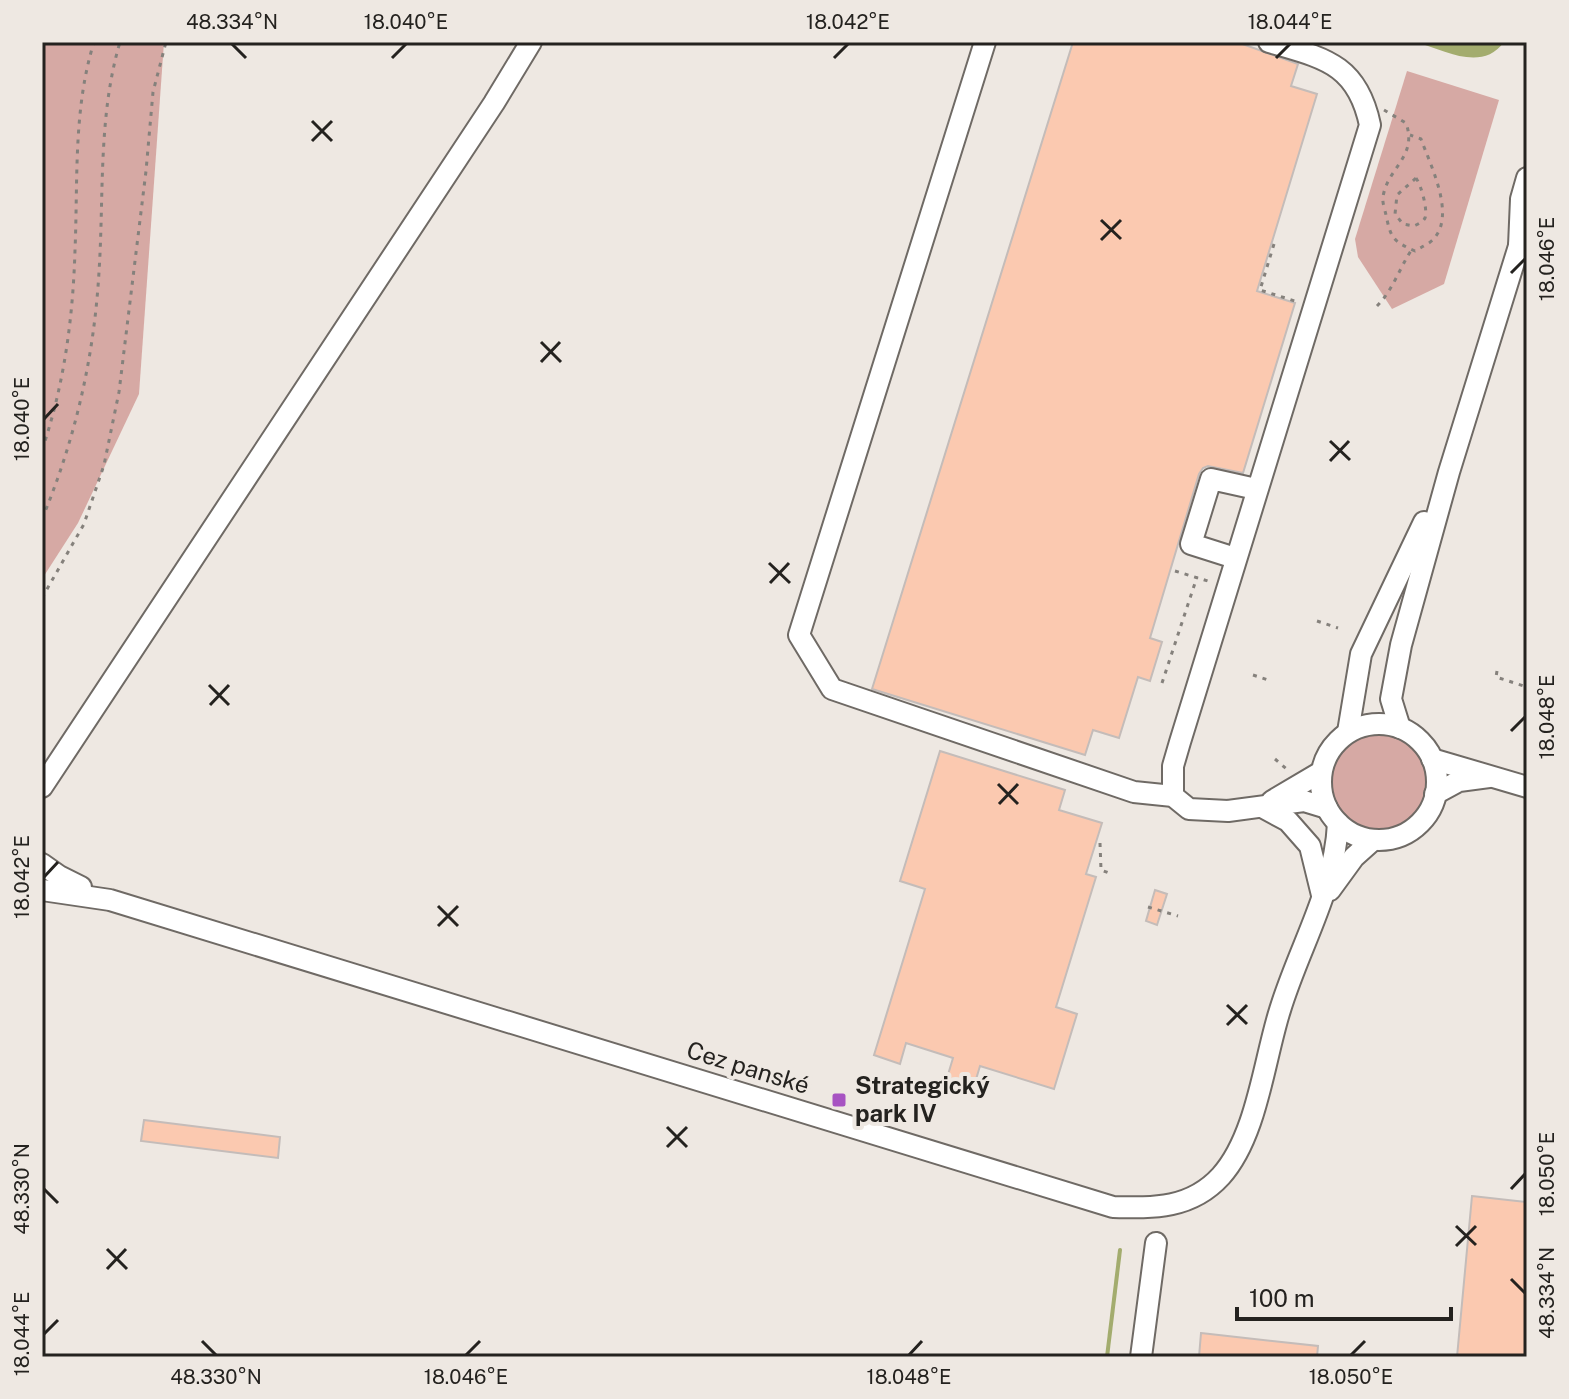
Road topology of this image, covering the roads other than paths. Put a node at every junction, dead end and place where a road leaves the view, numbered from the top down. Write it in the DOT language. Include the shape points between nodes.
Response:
graph roads {
  1 [pos="531,42"];
  2 [pos="985,42"];
  3 [pos="1269,42"];
  4 [pos="1527,178"];
  5 [pos="1523,240"];
  6 [pos="1449,472"];
  7 [pos="1256,489"];
  8 [pos="1235,558"];
  9 [pos="1400,728"];
  10 [pos="1348,732"];
  11 [pos="1432,759"];
  12 [pos="1321,772"];
  13 [pos="1493,776"];
  14 [pos="45,784"];
  15 [pos="1527,787"];
  16 [pos="1435,794"];
  17 [pos="1173,796"];
  18 [pos="42,804"];
  19 [pos="1262,807"];
  20 [pos="1332,816"];
  21 [pos="1373,840"];
  22 [pos="42,864"];
  23 [pos="42,890"];
  24 [pos="1323,899"];
  25 [pos="110,900"];
  26 [pos="1156,1243"];
  27 [pos="1141,1357"];
  1 -- 14 [label="street"];
  2 -- 17 [label="street" via="799,635 832,689 1134,792"];
  3 -- 7 [label="street" via="1323,58 1357,86 1370,125"];
  4 -- 5 [label="street" via="1521,199"];
  5 -- 6 [label="street"];
  6 -- 9 [label="street" via="1401,645 1391,699"];
  6 -- 10 [label="street" via="1361,654"];
  7 -- 8 [label="street"];
  7 -- 8 [label="street" via="1211,479 1191,544"];
  8 -- 17 [label="street" via="1173,766"];
  9 -- 10 [label="street" via="1370,724"];
  9 -- 11 [label="street" via="1414,735"];
  10 -- 12 [label="street" via="1327,755"];
  11 -- 13 [label="street"];
  11 -- 16 [label="street"];
  12 -- 19 [label="street"];
  12 -- 20 [label="street, Cez panské" via="1321,790"];
  13 -- 15 [label="street"];
  13 -- 16 [label="street" via="1459,781"];
  14 -- 18 [label="street"];
  16 -- 21 [label="street" via="1413,829"];
  17 -- 19 [label="street" via="1189,809"];
  19 -- 20 [label="street" via="1304,801"];
  19 -- 24 [label="street" via="1288,821 1310,846"];
  20 -- 21 [label="street" via="1353,834"];
  20 -- 24 [label="street, Cez panské" via="1337,849"];
  21 -- 24 [label="street, Cez panské"];
  22 -- 25 [label="street, Cez panské"];
  23 -- 25 [label="street, Cez panské"];
  24 -- 25 [label="street, Cez panské" via="1280,1010 1238,1149 1221,1176 1195,1197 1160,1208 1113,1207"];
  26 -- 27 [label="street"];
}
